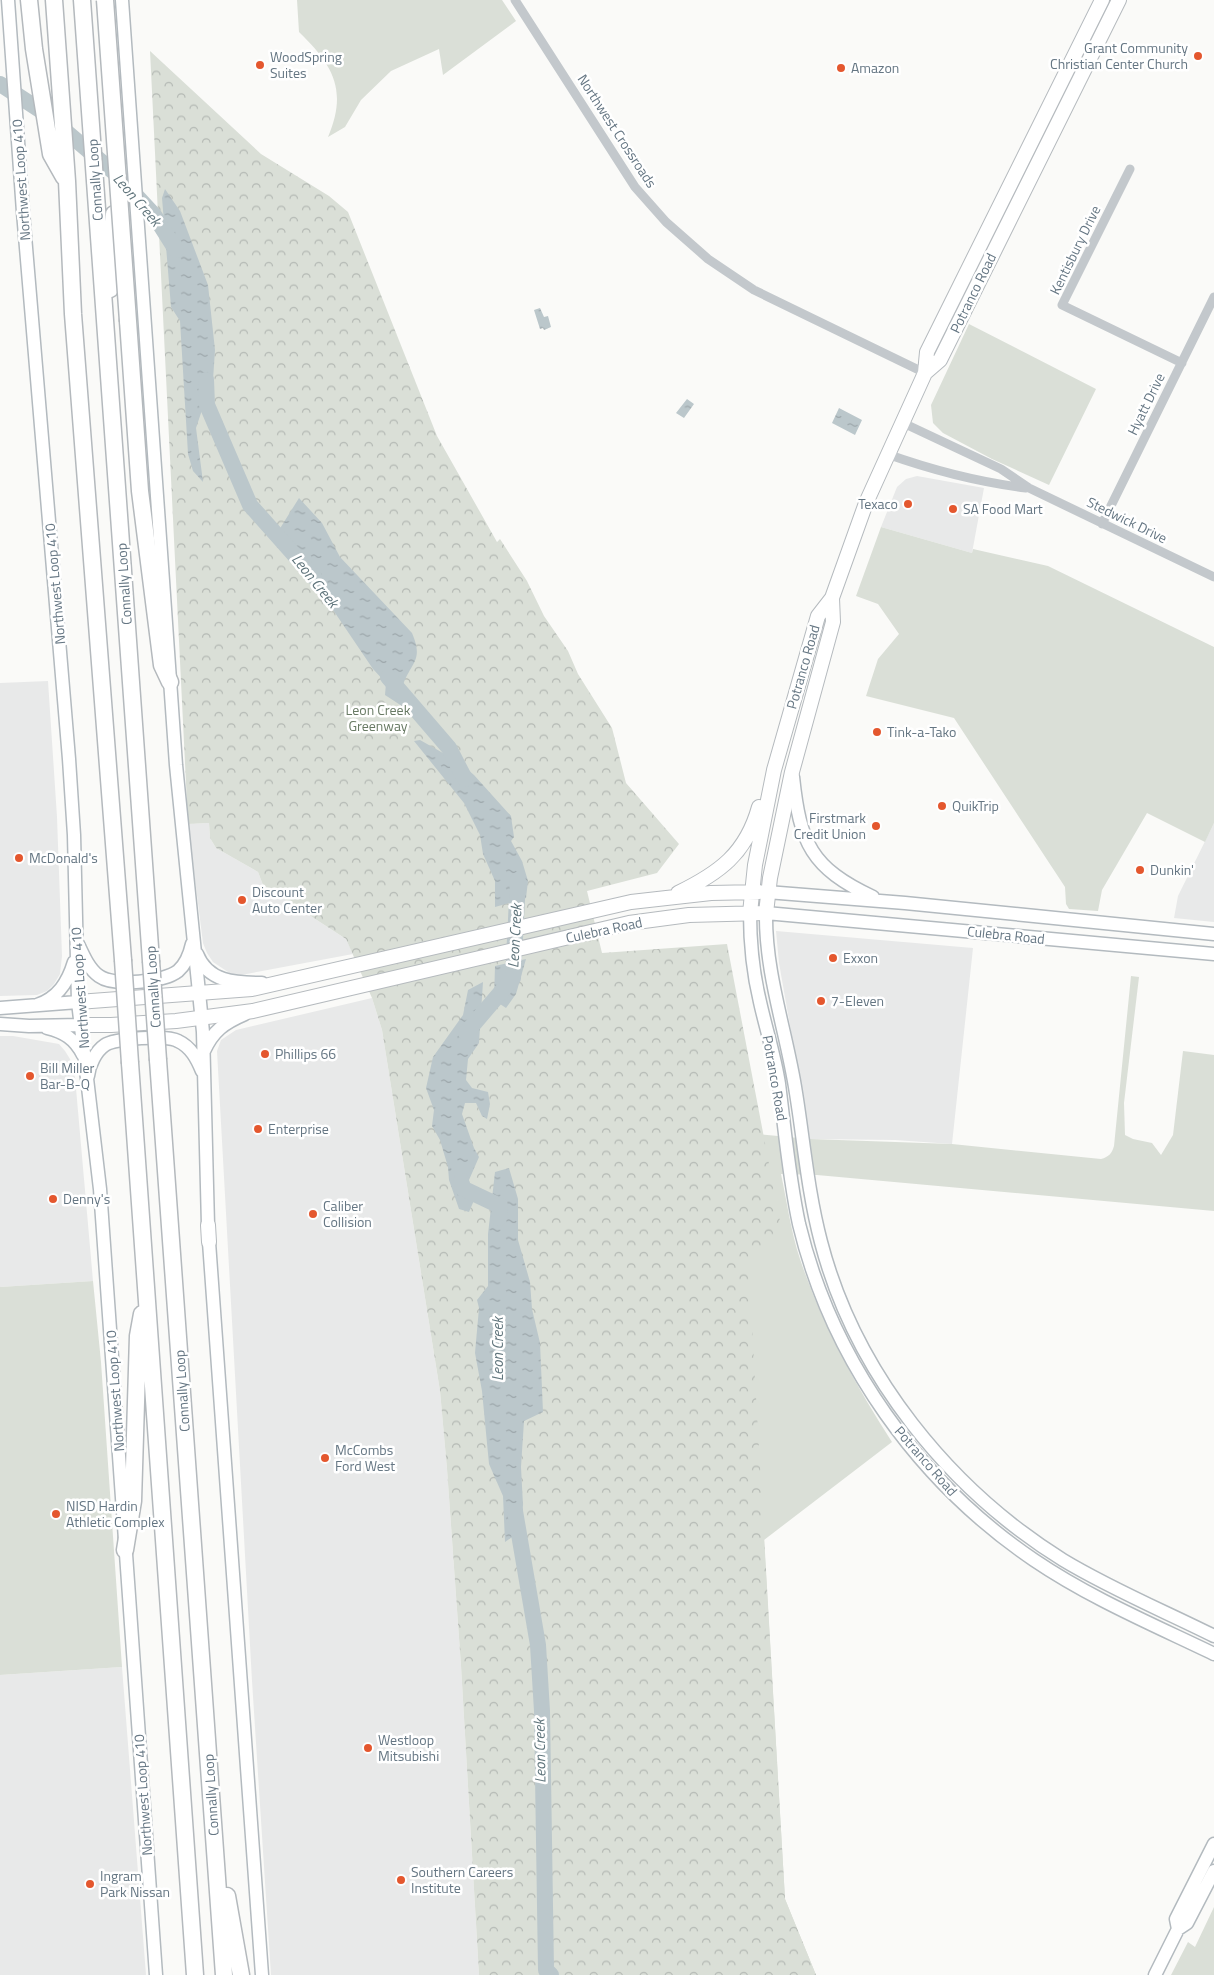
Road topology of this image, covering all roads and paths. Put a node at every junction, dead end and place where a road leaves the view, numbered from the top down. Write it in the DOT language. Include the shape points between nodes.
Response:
graph roads {
  1 [pos="8,0"];
  2 [pos="29,0"];
  3 [pos="82,0"];
  4 [pos="105,0"];
  5 [pos="110,0"];
  6 [pos="122,0"];
  7 [pos="515,0"];
  8 [pos="1102,0"];
  9 [pos="1119,0"];
  10 [pos="55,7"];
  11 [pos="118,58"];
  12 [pos="1130,169"];
  13 [pos="67,181"];
  14 [pos="107,280"];
  15 [pos="1214,297"];
  16 [pos="1182,363"];
  17 [pos="925,372"];
  18 [pos="901,422"];
  19 [pos="887,454"];
  20 [pos="1029,488"];
  21 [pos="1102,524"];
  22 [pos="1214,577"];
  23 [pos="832,598"];
  24 [pos="170,682"];
  25 [pos="774,770"];
  26 [pos="792,772"];
  27 [pos="751,892"];
  28 [pos="767,892"];
  29 [pos="670,897"];
  30 [pos="882,901"];
  31 [pos="750,913"];
  32 [pos="766,913"];
  33 [pos="1214,934"];
  34 [pos="193,939"];
  35 [pos="77,942"];
  36 [pos="1214,954"];
  37 [pos="282,983"];
  38 [pos="199,994"];
  39 [pos="78,1002"];
  40 [pos="37,1005"];
  41 [pos="0,1008"];
  42 [pos="253,1011"];
  43 [pos="201,1017"];
  44 [pos="0,1024"];
  45 [pos="81,1024"];
  46 [pos="29,1026"];
  47 [pos="204,1051"];
  48 [pos="85,1063"];
  49 [pos="88,1076"];
  50 [pos="204,1076"];
  51 [pos="810,1196"];
  52 [pos="794,1199"];
  53 [pos="208,1225"];
  54 [pos="209,1242"];
  55 [pos="146,1290"];
  56 [pos="873,1364"];
  57 [pos="859,1372"];
  58 [pos="125,1550"];
  59 [pos="1133,1596"];
  60 [pos="1126,1611"];
  61 [pos="1214,1636"];
  62 [pos="1214,1654"];
  63 [pos="212,1814"];
  64 [pos="1214,1844"];
  65 [pos="1214,1871"];
  66 [pos="1178,1929"];
  67 [pos="156,1975"];
  68 [pos="195,1975"];
  69 [pos="224,1975"];
  70 [pos="241,1975"];
  71 [pos="262,1975"];
  72 [pos="1155,1975"];
  1 -- 35 [label="main road, Northwest Loop 410" via="66,707"];
  2 -- 13 [label="highway" via="51,154"];
  3 -- 14 [label="highway, Connally Loop"];
  4 -- 24 [label="highway, bridge" via="143,516 162,665"];
  5 -- 11 [label="highway"];
  6 -- 11 [label="main road"];
  7 -- 17 [label="street, Northwest Crossroads" via="635,187 666,222 708,259 754,290"];
  8 -- 17 [label="main road, Potranco Road" via="927,352"];
  9 -- 17 [label="main road, Potranco Road" via="940,360"];
  10 -- 13 [label="highway, Connally Loop"];
  11 -- 14 [label="highway, bridge" via="116,167"];
  11 -- 24 [label="main road" via="146,334"];
  12 -- 16 [label="street, Kentisbury Drive" via="1062,305"];
  13 -- 55 [label="highway, Connally Loop, bridge" via="73,314"];
  14 -- 63 [label="highway, Connally Loop, bridge" via="104,305"];
  15 -- 16 [label="street, Hyatt Drive"];
  16 -- 21 [label="street, Hyatt Drive"];
  17 -- 18 [label="main road"];
  18 -- 19 [label="main road"];
  18 -- 20 [label="street, Stedwick Drive" via="1001,469"];
  19 -- 20 [label="street, Stedwick Drive" via="928,468 995,484"];
  19 -- 23 [label="main road"];
  20 -- 21 [label="street, Stedwick Drive"];
  21 -- 22 [label="street, Stedwick Drive"];
  23 -- 25 [label="main road, Potranco Road" via="818,616"];
  23 -- 26 [label="main road, Potranco Road" via="832,622"];
  24 -- 34 [label="main road"];
  25 -- 27 [label="main road, Potranco Road"];
  25 -- 29 [label="main road" via="764,788 747,838 734,856 710,876"];
  26 -- 28 [label="main road, Potranco Road"];
  26 -- 30 [label="main road" via="800,824 814,854 839,879"];
  27 -- 28 [label="main road, Culebra Road"];
  27 -- 29 [label="main road, Culebra Road"];
  27 -- 31 [label="main road, Potranco Road"];
  28 -- 30 [label="main road, Culebra Road"];
  28 -- 32 [label="main road, Potranco Road"];
  29 -- 37 [label="main road, Culebra Road" via="600,908"];
  30 -- 33 [label="main road, Culebra Road"];
  31 -- 32 [label="main road, Culebra Road"];
  31 -- 42 [label="main road, Culebra Road" via="673,916 605,928"];
  31 -- 52 [label="main road, Potranco Road" via="755,979 778,1082"];
  32 -- 36 [label="main road, Culebra Road"];
  32 -- 51 [label="main road, Potranco Road" via="767,947 794,1078"];
  34 -- 35 [label="main road" via="186,961 173,975 122,983 106,980 95,973"];
  34 -- 37 [label="main road" via="203,965 221,979 239,983"];
  34 -- 38 [label="main road"];
  35 -- 39 [label="main road, Northwest Loop 410"];
  35 -- 40 [label="main road" via="66,982 53,997"];
  37 -- 38 [label="main road, Culebra Road"];
  38 -- 39 [label="main road, Culebra Road"];
  38 -- 43 [label="main road"];
  39 -- 40 [label="main road, Culebra Road"];
  39 -- 45 [label="main road, Northwest Loop 410"];
  40 -- 41 [label="main road, Culebra Road"];
  42 -- 43 [label="main road, Culebra Road"];
  42 -- 47 [label="main road" via="221,1026"];
  43 -- 45 [label="main road, Culebra Road" via="111,1025"];
  43 -- 47 [label="main road"];
  44 -- 46 [label="main road, Culebra Road"];
  45 -- 46 [label="main road, Culebra Road"];
  45 -- 48 [label="main road, Northwest Loop 410"];
  46 -- 48 [label="main road" via="67,1035 80,1050"];
  47 -- 50 [label="main road"];
  48 -- 49 [label="main road, Northwest Loop 410"];
  49 -- 50 [label="main road" via="98,1052 110,1042 168,1038 188,1048"];
  49 -- 58 [label="main road, Northwest Loop 410" via="102,1217"];
  50 -- 53 [label="main road"];
  51 -- 52 [label="main road"];
  51 -- 56 [label="main road, Potranco Road" via="837,1289"];
  52 -- 57 [label="main road, Potranco Road" via="806,1250 822,1296"];
  53 -- 54 [label="main road"];
  54 -- 71 [label="main road"];
  55 -- 58 [label="highway" via="138,1336 133,1501"];
  55 -- 68 [label="highway, Connally Loop"];
  56 -- 57 [label="main road"];
  56 -- 59 [label="main road, Potranco Road" via="919,1431 976,1494 1049,1550"];
  57 -- 60 [label="main road, Potranco Road" via="913,1450 963,1503 1035,1560"];
  58 -- 67 [label="main road, Northwest Loop 410"];
  59 -- 60 [label="main road"];
  59 -- 61 [label="main road, Potranco Road"];
  60 -- 62 [label="main road, Potranco Road"];
  63 -- 69 [label="highway, Connally Loop"];
  63 -- 70 [label="highway"];
  64 -- 66 [label="main road" via="1176,1919"];
  65 -- 66 [label="main road" via="1187,1923"];
  66 -- 72 [label="main road"];
}
